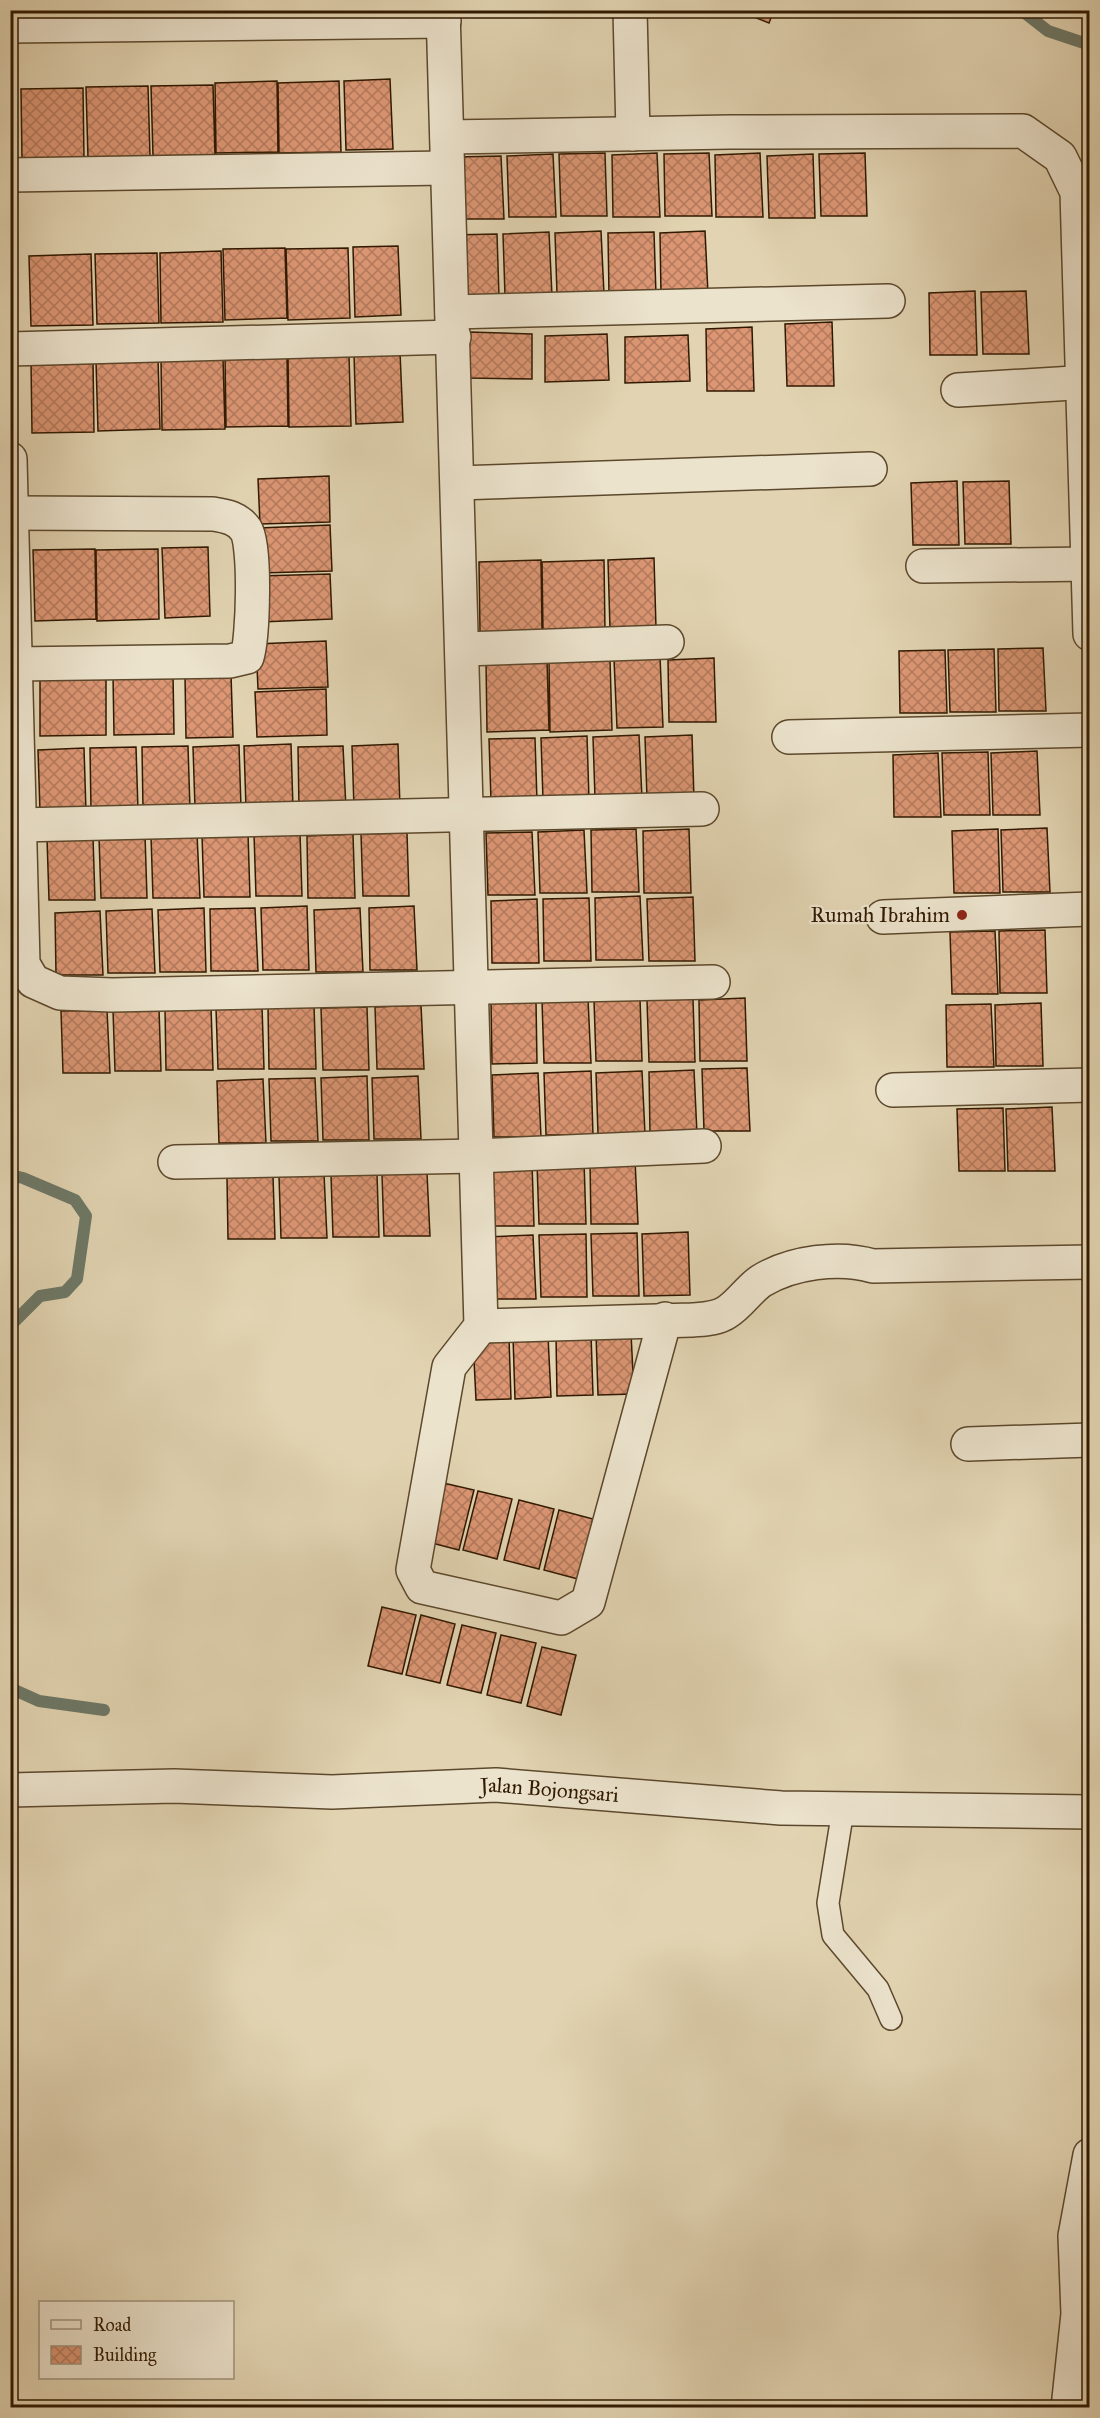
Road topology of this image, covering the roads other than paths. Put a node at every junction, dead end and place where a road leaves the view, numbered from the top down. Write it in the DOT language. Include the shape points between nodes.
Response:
graph roads {
  1 [pos="630,10"];
  2 [pos="444,16"];
  3 [pos="10,26"];
  4 [pos="633,134"];
  5 [pos="447,152"];
  6 [pos="10,175"];
  7 [pos="888,301"];
  8 [pos="453,325"];
  9 [pos="10,349"];
  10 [pos="1086,382"];
  11 [pos="958,390"];
  12 [pos="10,459"];
  13 [pos="870,469"];
  14 [pos="458,483"];
  15 [pos="12,513"];
  16 [pos="1089,564"];
  17 [pos="923,566"];
  18 [pos="1089,634"];
  19 [pos="667,642"];
  20 [pos="463,649"];
  21 [pos="15,663"];
  22 [pos="1089,730"];
  23 [pos="789,737"];
  24 [pos="702,809"];
  25 [pos="466,813"];
  26 [pos="19,825"];
  27 [pos="1089,909"];
  28 [pos="884,917"];
  29 [pos="713,982"];
  30 [pos="470,987"];
  31 [pos="1089,1085"];
  32 [pos="893,1090"];
  33 [pos="704,1146"];
  34 [pos="475,1156"];
  35 [pos="175,1162"];
  36 [pos="1089,1262"];
  37 [pos="665,1319"];
  38 [pos="481,1326"];
  39 [pos="1089,1440"];
  40 [pos="968,1444"];
  41 [pos="10,1790"];
  42 [pos="843,1810"];
  43 [pos="1089,1812"];
  44 [pos="891,2019"];
  45 [pos="1089,2155"];
  46 [pos="1082,2264"];
  47 [pos="1068,2408"];
  1 -- 4 [label="street"];
  2 -- 3 [label="street"];
  2 -- 5 [label="street"];
  4 -- 5 [label="street"];
  4 -- 10 [label="street" via="1023,131 1060,157 1077,192"];
  5 -- 6 [label="street"];
  5 -- 8 [label="street"];
  7 -- 8 [label="street"];
  8 -- 9 [label="street"];
  8 -- 14 [label="street"];
  10 -- 11 [label="street"];
  10 -- 16 [label="street"];
  12 -- 15 [label="street"];
  13 -- 14 [label="street"];
  14 -- 20 [label="street"];
  15 -- 21 [label="street"];
  15 -- 21 [label="street" via="213,514 233,518 246,531 251,549 253,627 247,657 230,661"];
  16 -- 17 [label="street"];
  16 -- 18 [label="street"];
  19 -- 20 [label="street"];
  20 -- 25 [label="street"];
  21 -- 26 [label="street"];
  22 -- 23 [label="street"];
  24 -- 25 [label="street"];
  25 -- 26 [label="street"];
  25 -- 30 [label="street"];
  26 -- 30 [label="street" via="23,964 33,981 60,993"];
  27 -- 28 [label="street"];
  29 -- 30 [label="street"];
  30 -- 34 [label="street"];
  31 -- 32 [label="street"];
  33 -- 34 [label="street"];
  34 -- 35 [label="street"];
  34 -- 38 [label="street"];
  36 -- 37 [label="street" via="873,1266 857,1261 827,1261 764,1279 717,1317"];
  37 -- 38 [label="street"];
  37 -- 38 [label="street" via="588,1602 561,1618 422,1587 413,1570 449,1367"];
  39 -- 40 [label="street"];
  41 -- 42 [label="street, Jalan Bojongsari" via="174,1786 332,1791 496,1785 715,1804"];
  42 -- 43 [label="street, Jalan Bojongsari"];
  42 -- 44 [label="lane" via="828,1903 833,1935 878,1989"];
  45 -- 46 [label="street" via="1075,2236"];
  46 -- 47 [label="street"];
}
